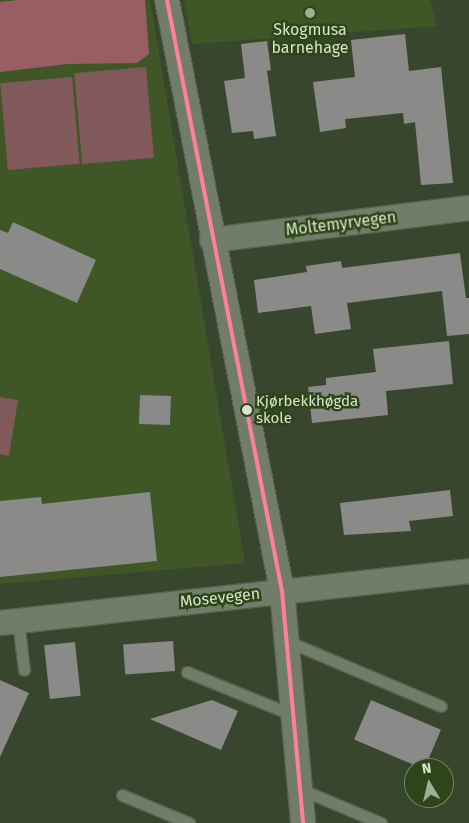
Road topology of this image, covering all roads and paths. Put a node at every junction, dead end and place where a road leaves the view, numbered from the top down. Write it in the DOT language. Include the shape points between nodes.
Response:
graph roads {
  1 [pos="167,0"];
  2 [pos="469,208"];
  3 [pos="212,240"];
  4 [pos="469,571"];
  5 [pos="282,591"];
  6 [pos="9,622"];
  7 [pos="287,641"];
  8 [pos="24,670"];
  9 [pos="187,672"];
  10 [pos="441,706"];
  11 [pos="293,715"];
  12 [pos="300,789"];
  13 [pos="122,795"];
  14 [pos="189,823"];
  15 [pos="303,823"];
  16 [pos="381,823"];
  1 -- 3 [label="street"];
  2 -- 3 [label="street, Moltemyrvegen"];
  3 -- 5 [label="street"];
  4 -- 5 [label="street, Mosevegen"];
  5 -- 6 [label="street, Mosevegen"];
  5 -- 7 [label="street"];
  6 -- 8 [label="lane"];
  7 -- 10 [label="lane"];
  7 -- 11 [label="street"];
  9 -- 11 [label="lane"];
  11 -- 12 [label="street"];
  12 -- 15 [label="street"];
  12 -- 16 [label="lane"];
  13 -- 14 [label="lane"];
}
